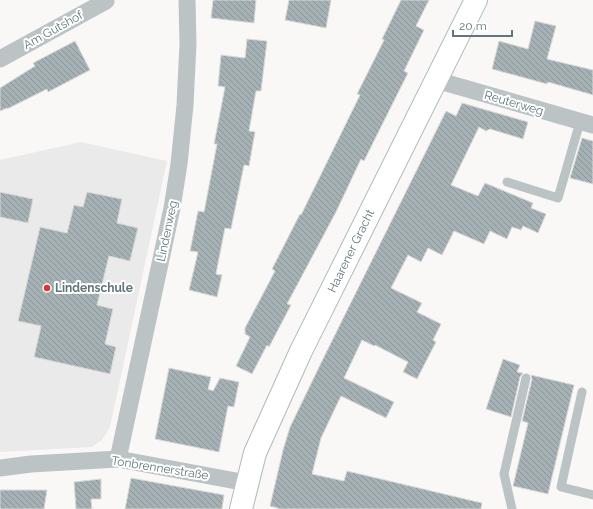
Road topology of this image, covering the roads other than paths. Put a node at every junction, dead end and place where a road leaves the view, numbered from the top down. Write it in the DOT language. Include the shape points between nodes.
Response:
graph roads {
  1 [pos="105,0"];
  2 [pos="187,0"];
  3 [pos="476,0"];
  4 [pos="0,59"];
  5 [pos="436,80"];
  6 [pos="587,124"];
  7 [pos="507,182"];
  8 [pos="526,378"];
  9 [pos="582,392"];
  10 [pos="118,459"];
  11 [pos="0,468"];
  12 [pos="247,483"];
  13 [pos="593,495"];
  14 [pos="241,509"];
  15 [pos="512,509"];
  1 -- 4 [label="street, Am Gutshof"];
  2 -- 10 [label="street, Lindenweg" via="188,44 179,164 172,208"];
  3 -- 5 [label="main road, Haarener Gracht"];
  5 -- 6 [label="street, Reuterweg"];
  5 -- 12 [label="main road, Haarener Gracht" via="301,351 255,453"];
  6 -- 7 [label="lane" via="558,198"];
  8 -- 15 [label="lane" via="504,474"];
  9 -- 13 [label="lane" via="561,487"];
  10 -- 11 [label="street, Tonbrennerstraße"];
  10 -- 12 [label="street, Tonbrennerstraße"];
  12 -- 14 [label="main road, Haarener Gracht"];
}
